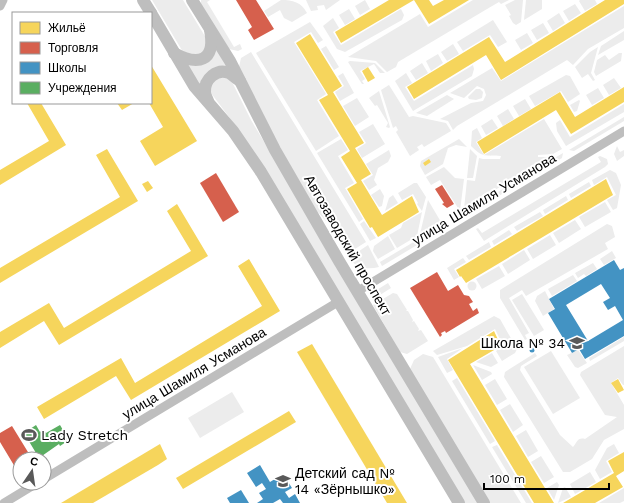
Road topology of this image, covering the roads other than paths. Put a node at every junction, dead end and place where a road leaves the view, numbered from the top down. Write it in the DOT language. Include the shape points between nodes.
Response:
graph roads {
  1 [pos="3,0"];
  2 [pos="143,0"];
  3 [pos="192,0"];
  4 [pos="0,6"];
  5 [pos="150,12"];
  6 [pos="152,15"];
  7 [pos="210,28"];
  8 [pos="174,53"];
  9 [pos="242,83"];
  10 [pos="208,102"];
  11 [pos="624,131"];
  12 [pos="358,291"];
  13 [pos="338,302"];
  14 [pos="52,474"];
  15 [pos="24,491"];
  16 [pos="4,503"];
  17 [pos="459,503"];
  18 [pos="484,503"];
  1 -- 4 [label="street"];
  2 -- 5 [label="street"];
  3 -- 7 [label="street, Автозаводский проспект"];
  6 -- 8 [label="street"];
  7 -- 8 [label="street" via="211,47 206,56 194,61"];
  7 -- 9 [label="street, Автозаводский проспект"];
  8 -- 10 [label="street" via="194,86"];
  9 -- 10 [label="street" via="224,72 213,75 205,85"];
  9 -- 12 [label="street, Автозаводский проспект" via="275,150"];
  10 -- 13 [label="street" via="233,131 261,172"];
  11 -- 12 [label="street, улица Шамиля Усманова"];
  12 -- 18 [label="street, Автозаводский проспект"];
  13 -- 14 [label="street, улица Шамиля Усманова"];
  13 -- 17 [label="street"];
  15 -- 16 [label="street"];
}
